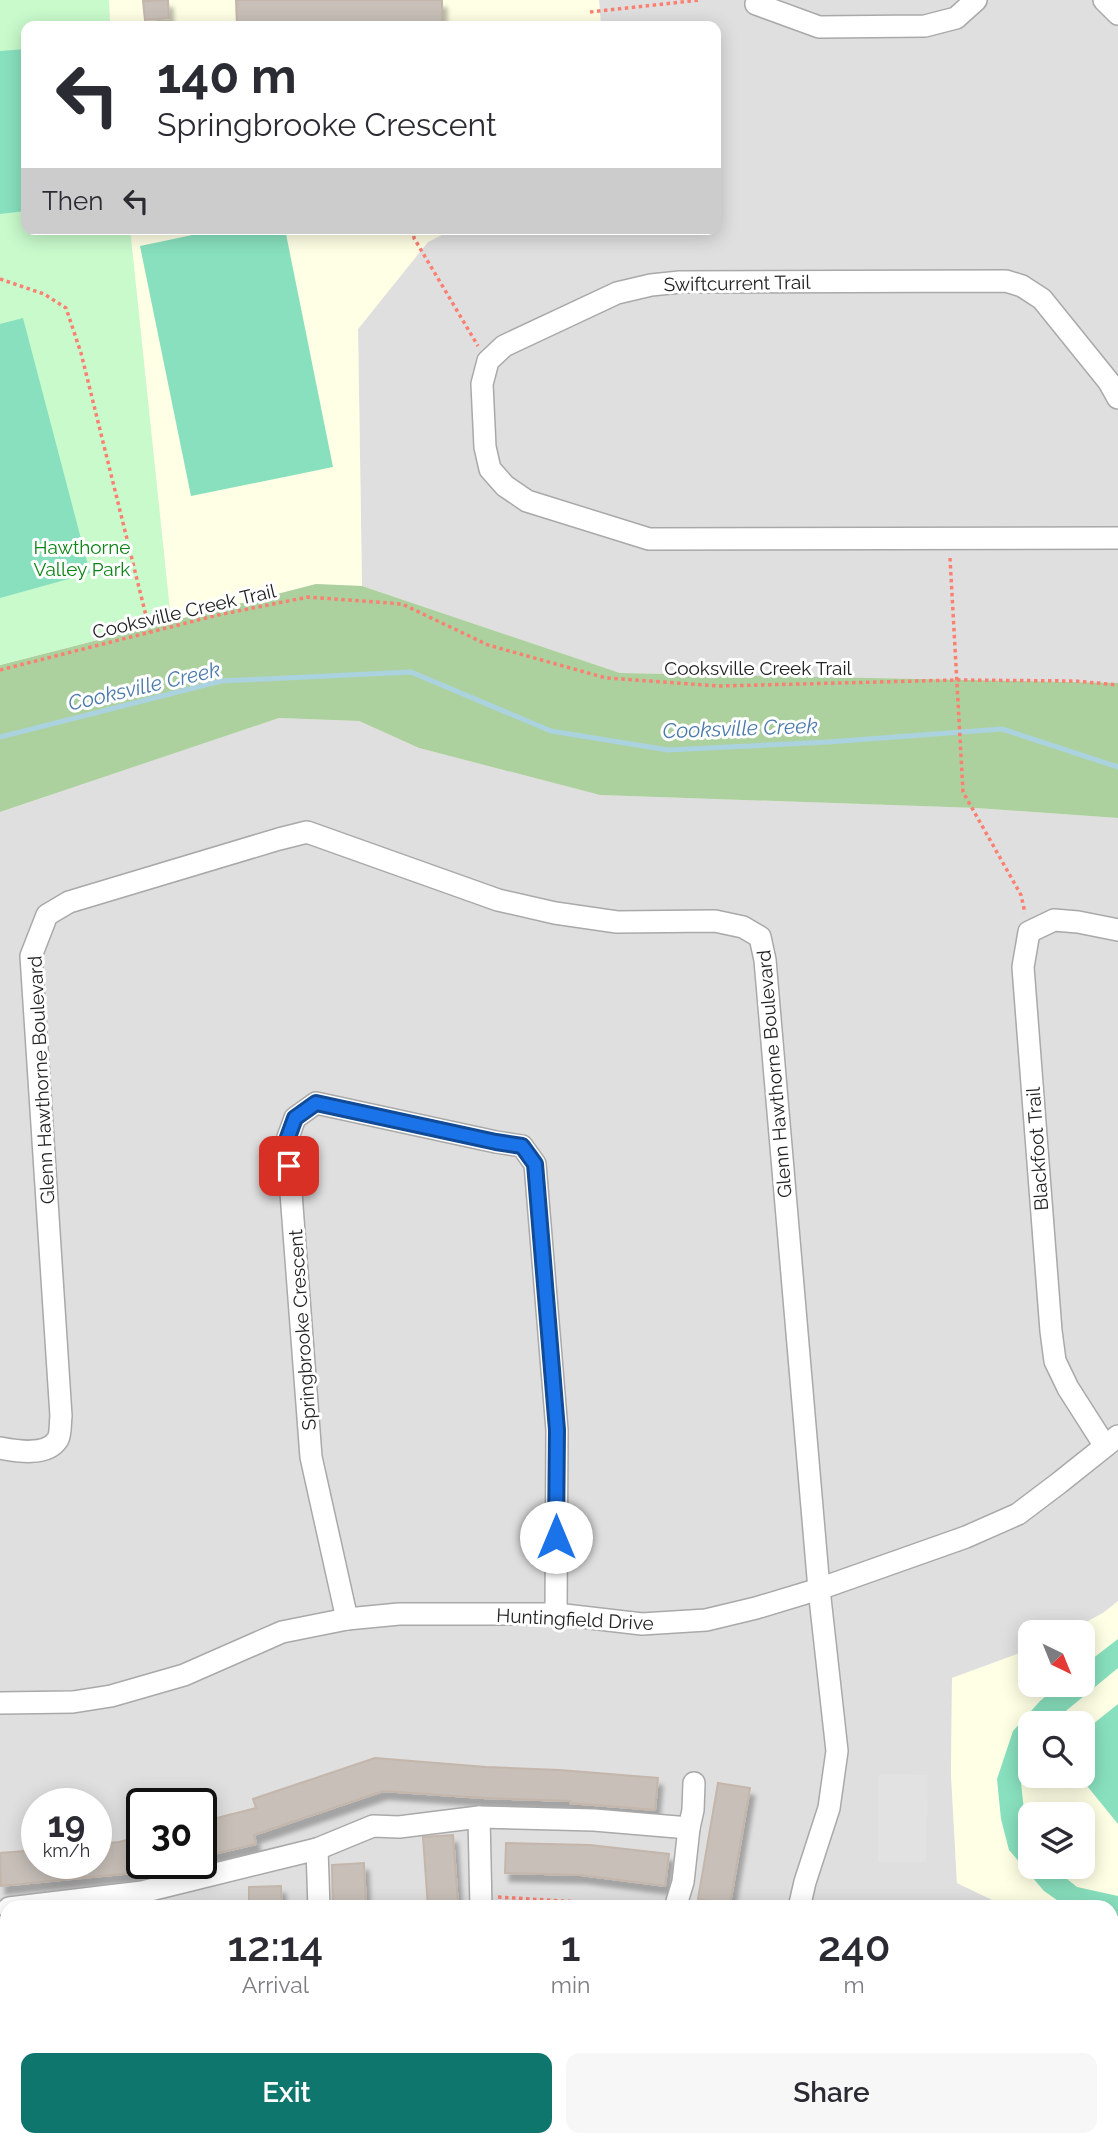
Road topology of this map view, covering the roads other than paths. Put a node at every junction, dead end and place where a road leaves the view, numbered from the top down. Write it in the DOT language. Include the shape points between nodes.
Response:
graph roads {
  1 [pos="976,0"];
  2 [pos="1104,0"];
  3 [pos="756,4"];
  4 [pos="1118,14"];
  5 [pos="1118,398"];
  6 [pos="1118,538"];
  7 [pos="1118,930"];
  8 [pos="1112,1441"];
  9 [pos="0,1448"];
  10 [pos="819,1589"];
  11 [pos="556,1614"];
  12 [pos="347,1619"];
  13 [pos="0,1703"];
  14 [pos="694,1783"];
  15 [pos="479,1817"];
  16 [pos="689,1828"];
  17 [pos="317,1849"];
  18 [pos="75,1900"];
  19 [pos="319,1900"];
  20 [pos="481,1900"];
  21 [pos="676,1900"];
  22 [pos="801,1900"];
  1 -- 3 [label="street" via="956,18 925,26 819,27"];
  2 -- 4 [label="street"];
  5 -- 6 [label="street, Swiftcurrent Trail" via="1042,299 1006,281 652,285 617,293 505,346 488,360 482,384 485,447 490,469 505,486 527,501 649,539"];
  7 -- 8 [label="street, Blackfoot Trail" via="1054,920 1029,932 1023,967 1055,1361 1068,1388"];
  8 -- 10 [label="street, Huntingfield Drive" via="1018,1514"];
  9 -- 10 [label="street, Glenn Hawthorne Boulevard" via="48,1448 58,1438 61,1416 31,956 47,915 69,902 307,832 498,900 617,922 715,921 743,927 760,937"];
  10 -- 11 [label="street, Huntingfield Drive" via="706,1620 642,1625"];
  10 -- 22 [label="street, Glenn Hawthorne Boulevard" via="837,1751 829,1808"];
  11 -- 12 [label="street, Huntingfield Drive" via="399,1614"];
  11 -- 12 [label="street, Springbrooke Crescent" via="557,1430 535,1164 522,1146 316,1103 295,1118 287,1140 311,1457"];
  12 -- 13 [label="street, Huntingfield Drive" via="282,1632 184,1675 111,1696 73,1702"];
  14 -- 16 [label="street"];
  15 -- 16 [label="street"];
  15 -- 17 [label="street" via="373,1826"];
  15 -- 20 [label="street"];
  16 -- 21 [label="street" via="683,1882"];
  17 -- 18 [label="street" via="142,1892"];
  17 -- 19 [label="street"];
}
